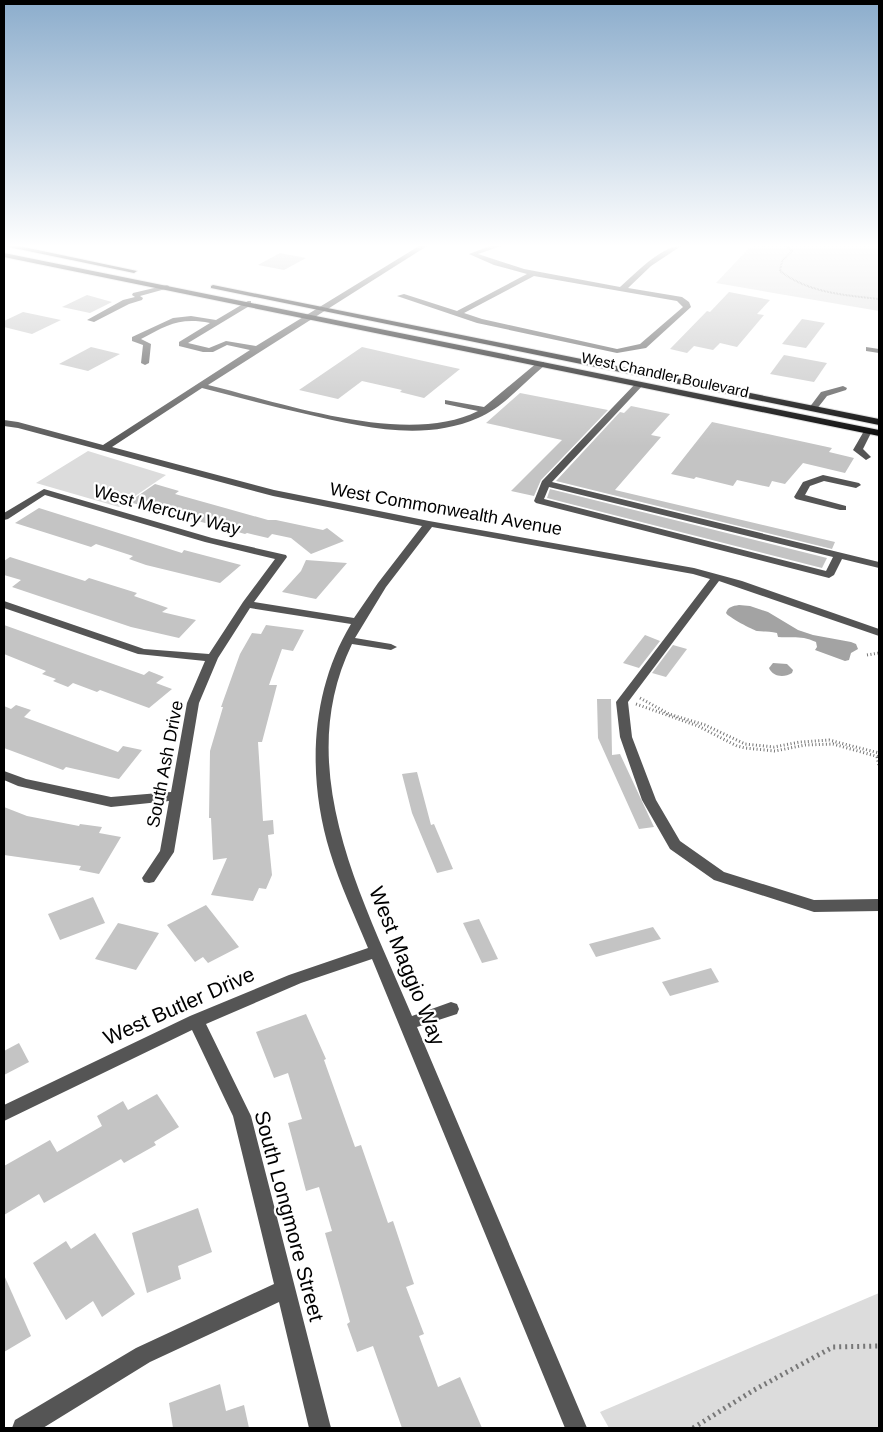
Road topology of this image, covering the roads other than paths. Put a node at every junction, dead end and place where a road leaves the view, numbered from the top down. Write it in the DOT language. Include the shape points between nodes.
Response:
graph roads {
  1 [pos="105,313"];
  2 [pos="231,313"];
  3 [pos="295,313"];
  4 [pos="315,313"];
  5 [pos="340,313"];
  6 [pos="453,313"];
  7 [pos="680,313"];
  8 [pos="457,314"];
  9 [pos="310,316"];
  10 [pos="91,320"];
  11 [pos="216,322"];
  12 [pos="258,349"];
  13 [pos="869,349"];
  14 [pos="879,351"];
  15 [pos="146,363"];
  16 [pos="541,364"];
  17 [pos="640,384"];
  18 [pos="202,386"];
  19 [pos="842,388"];
  20 [pos="448,402"];
  21 [pos="813,408"];
  22 [pos="485,410"];
  23 [pos="879,422"];
  24 [pos="4,423"];
  25 [pos="868,431"];
  26 [pos="879,433"];
  27 [pos="103,449"];
  28 [pos="866,457"];
  29 [pos="545,483"];
  30 [pos="856,485"];
  31 [pos="843,508"];
  32 [pos="4,517"];
  33 [pos="429,524"];
  34 [pos="839,555"];
  35 [pos="282,557"];
  36 [pos="879,566"];
  37 [pos="717,577"];
  38 [pos="4,604"];
  39 [pos="247,604"];
  40 [pos="357,622"];
  41 [pos="879,633"];
  42 [pos="348,640"];
  43 [pos="390,647"];
  44 [pos="212,658"];
  45 [pos="4,775"];
  46 [pos="175,796"];
  47 [pos="149,878"];
  48 [pos="879,905"];
  49 [pos="377,951"];
  50 [pos="451,1009"];
  51 [pos="196,1021"];
  52 [pos="407,1024"];
  53 [pos="4,1113"];
  54 [pos="285,1289"];
  55 [pos="23,1428"];
  56 [pos="320,1428"];
  57 [pos="576,1428"];
  1 -- 10 [label="street"];
  2 -- 11 [label="street"];
  3 -- 9 [label="main road, West Chandler Boulevard"];
  4 -- 9 [label="street"];
  5 -- 21 [label="main road, West Chandler Boulevard"];
  6 -- 8 [label="street"];
  7 -- 8 [label="street" via="643,346 617,351 517,331"];
  9 -- 12 [label="street"];
  9 -- 16 [label="main road, West Chandler Boulevard"];
  11 -- 12 [label="street" via="182,344 203,350 226,343"];
  11 -- 15 [label="street" via="183,317 172,319 135,339 147,344"];
  12 -- 18 [label="street"];
  13 -- 14 [label="street"];
  16 -- 17 [label="main road, West Chandler Boulevard"];
  16 -- 22 [label="street"];
  17 -- 25 [label="main road, West Chandler Boulevard"];
  17 -- 29 [label="street"];
  18 -- 22 [label="street" via="364,425 403,429 444,425"];
  18 -- 27 [label="street"];
  19 -- 21 [label="street" via="824,394"];
  20 -- 22 [label="street"];
  21 -- 23 [label="main road, West Chandler Boulevard"];
  24 -- 27 [label="street, West Commonwealth Avenue"];
  25 -- 26 [label="main road, West Chandler Boulevard"];
  25 -- 28 [label="street" via="858,450"];
  27 -- 33 [label="street, West Commonwealth Avenue" via="273,493"];
  29 -- 34 [label="street"];
  29 -- 34 [label="street" via="539,502 829,575"];
  30 -- 31 [label="street" via="823,478 806,484 798,497"];
  32 -- 35 [label="street, West Mercury Way" via="44,492 209,540"];
  33 -- 37 [label="street, West Commonwealth Avenue" via="671,565"];
  33 -- 40 [label="street, West Maggio Way"];
  34 -- 36 [label="street"];
  35 -- 39 [label="street, South Ash Drive"];
  37 -- 41 [label="street, West Commonwealth Avenue"];
  37 -- 48 [label="street" via="622,702 626,737 649,800 674,845 719,876 814,906"];
  38 -- 44 [label="street" via="142,652"];
  39 -- 40 [label="street"];
  39 -- 44 [label="street, South Ash Drive"];
  40 -- 42 [label="street, West Maggio Way"];
  42 -- 43 [label="street"];
  42 -- 49 [label="street, West Maggio Way" via="327,701 322,759 335,845"];
  44 -- 46 [label="street, South Ash Drive" via="193,704"];
  45 -- 46 [label="street" via="23,783 112,802"];
  46 -- 47 [label="street, South Ash Drive" via="167,852"];
  49 -- 51 [label="street, West Butler Drive" via="295,979"];
  49 -- 52 [label="street, West Maggio Way"];
  50 -- 52 [label="street"];
  51 -- 53 [label="street, West Butler Drive"];
  51 -- 54 [label="street, South Longmore Street" via="242,1116"];
  52 -- 57 [label="street, West Maggio Way"];
  54 -- 55 [label="street" via="143,1355"];
  54 -- 56 [label="street, South Longmore Street"];
}
